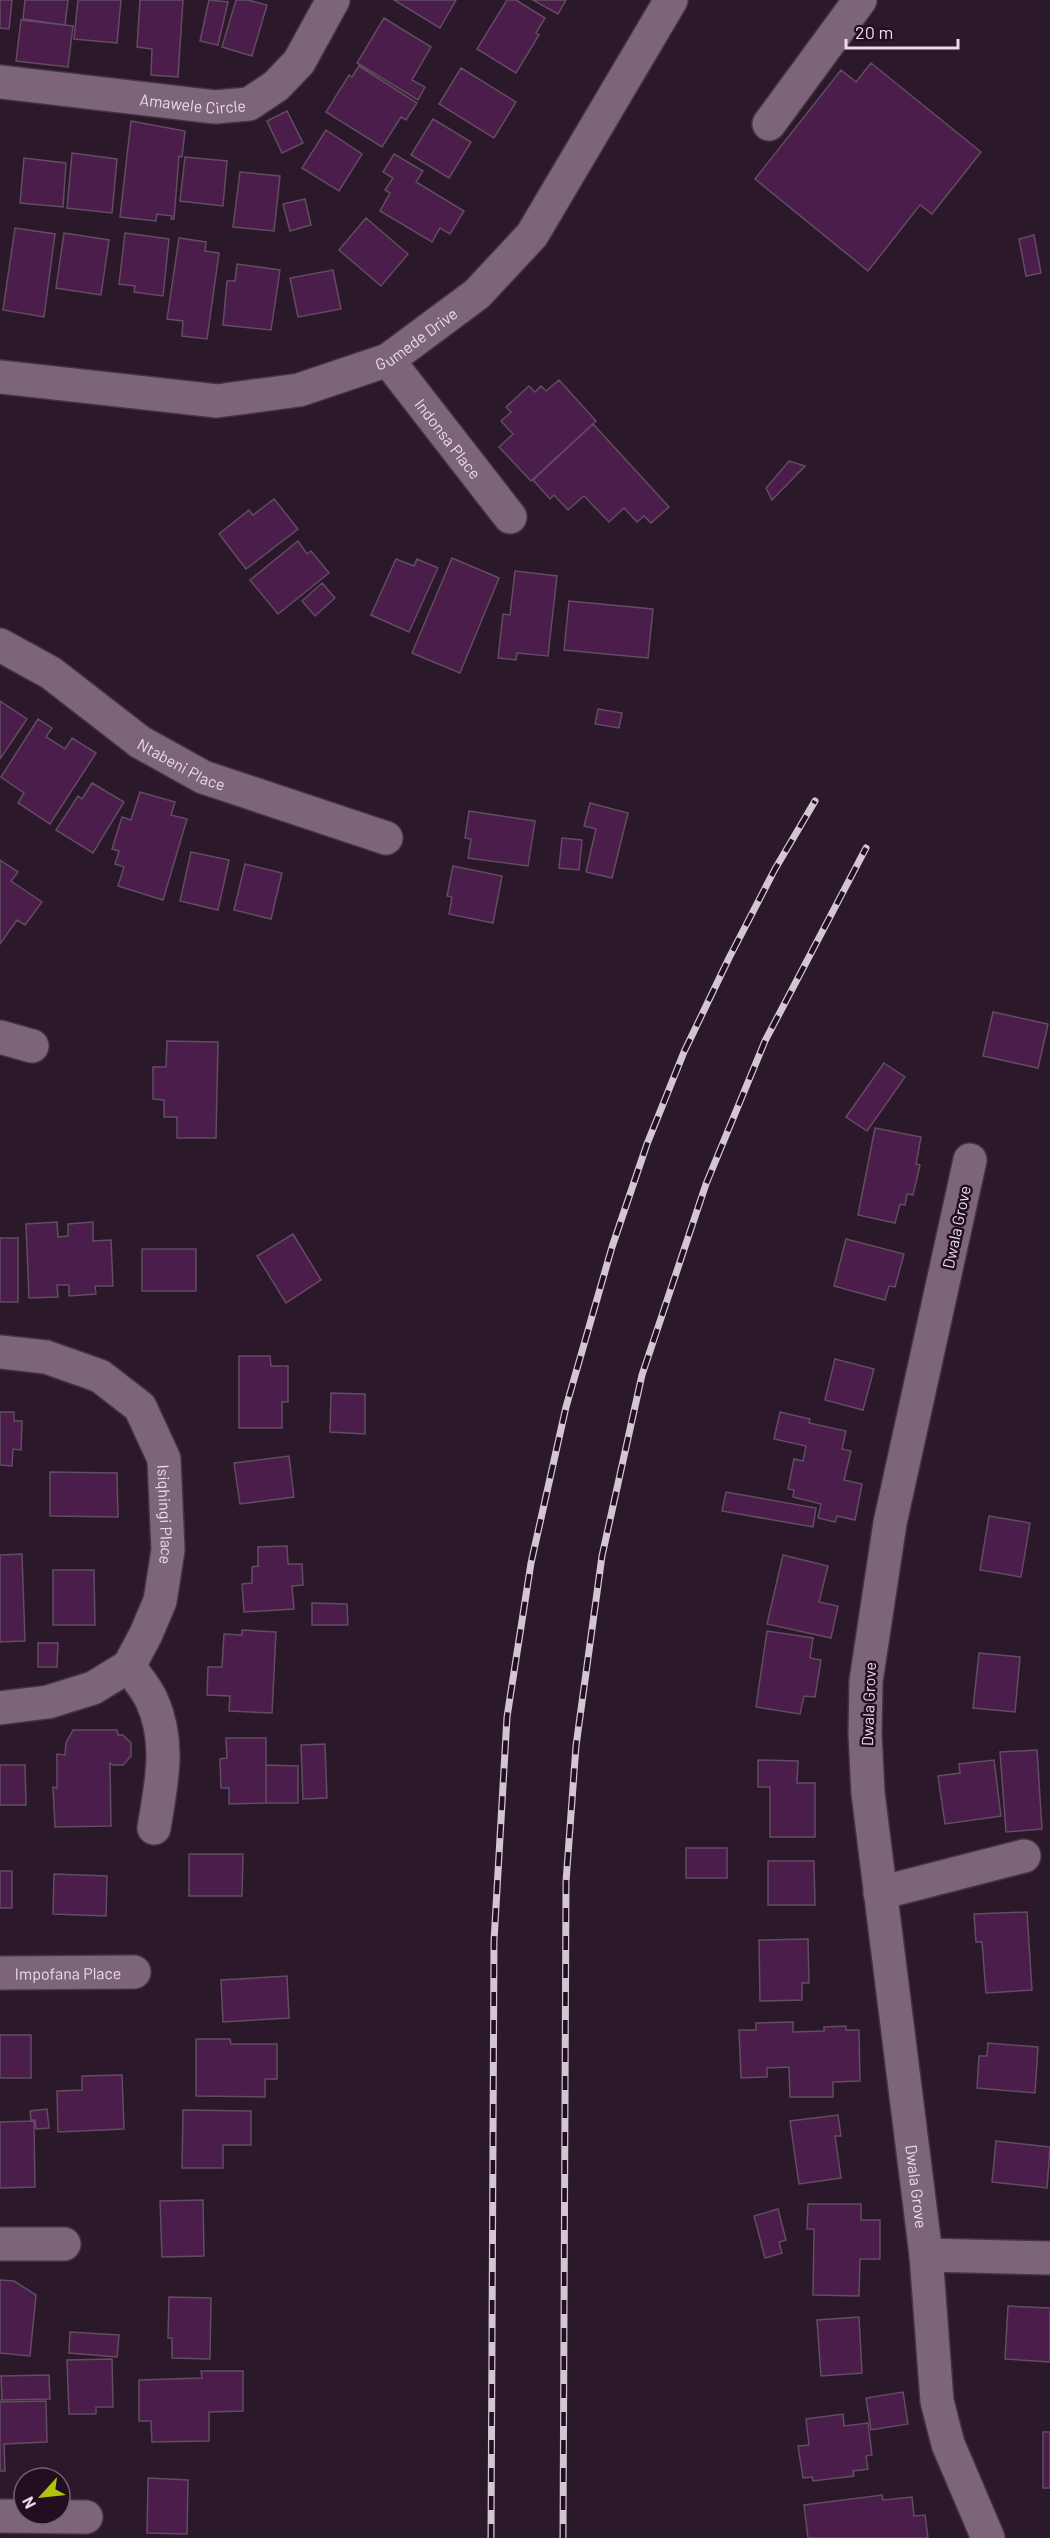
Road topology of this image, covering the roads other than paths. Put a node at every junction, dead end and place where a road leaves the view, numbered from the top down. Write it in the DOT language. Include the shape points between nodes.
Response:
graph roads {
  1 [pos="333,0"];
  2 [pos="671,0"];
  3 [pos="860,0"];
  4 [pos="0,82"];
  5 [pos="769,124"];
  6 [pos="388,360"];
  7 [pos="0,377"];
  8 [pos="510,517"];
  9 [pos="0,645"];
  10 [pos="386,838"];
  11 [pos="0,1037"];
  12 [pos="32,1046"];
  13 [pos="970,1160"];
  14 [pos="0,1352"];
  15 [pos="129,1666"];
  16 [pos="0,1708"];
  17 [pos="153,1828"];
  18 [pos="1024,1856"];
  19 [pos="880,1893"];
  20 [pos="134,1972"];
  21 [pos="0,1973"];
  22 [pos="0,2244"];
  23 [pos="64,2244"];
  24 [pos="926,2255"];
  25 [pos="1050,2258"];
  26 [pos="0,2516"];
  27 [pos="86,2517"];
  28 [pos="988,2538"];
  1 -- 4 [label="street, Amawele Circle" via="299,62 276,86 249,104 214,107"];
  2 -- 6 [label="street, Gumede Drive" via="532,235 477,294"];
  3 -- 5 [label="street"];
  6 -- 7 [label="street, Gumede Drive" via="299,390 217,401"];
  6 -- 8 [label="street, Indonsa Place"];
  9 -- 10 [label="street, Ntabeni Place" via="51,674 140,742 203,777"];
  11 -- 12 [label="street"];
  13 -- 19 [label="street, Dwala Grove" via="890,1523 866,1681 868,1793"];
  14 -- 15 [label="street, Isiqhingi Place" via="46,1357 100,1376 140,1407 164,1459 168,1550 160,1601"];
  15 -- 16 [label="street" via="93,1688 48,1702"];
  15 -- 17 [label="street" via="152,1699 160,1726 165,1761"];
  18 -- 19 [label="street"];
  19 -- 24 [label="street, Dwala Grove"];
  20 -- 21 [label="street, Impofana Place"];
  22 -- 23 [label="street"];
  24 -- 25 [label="street"];
  24 -- 28 [label="street, Dwala Grove" via="937,2401 948,2444"];
  26 -- 27 [label="street"];
}
